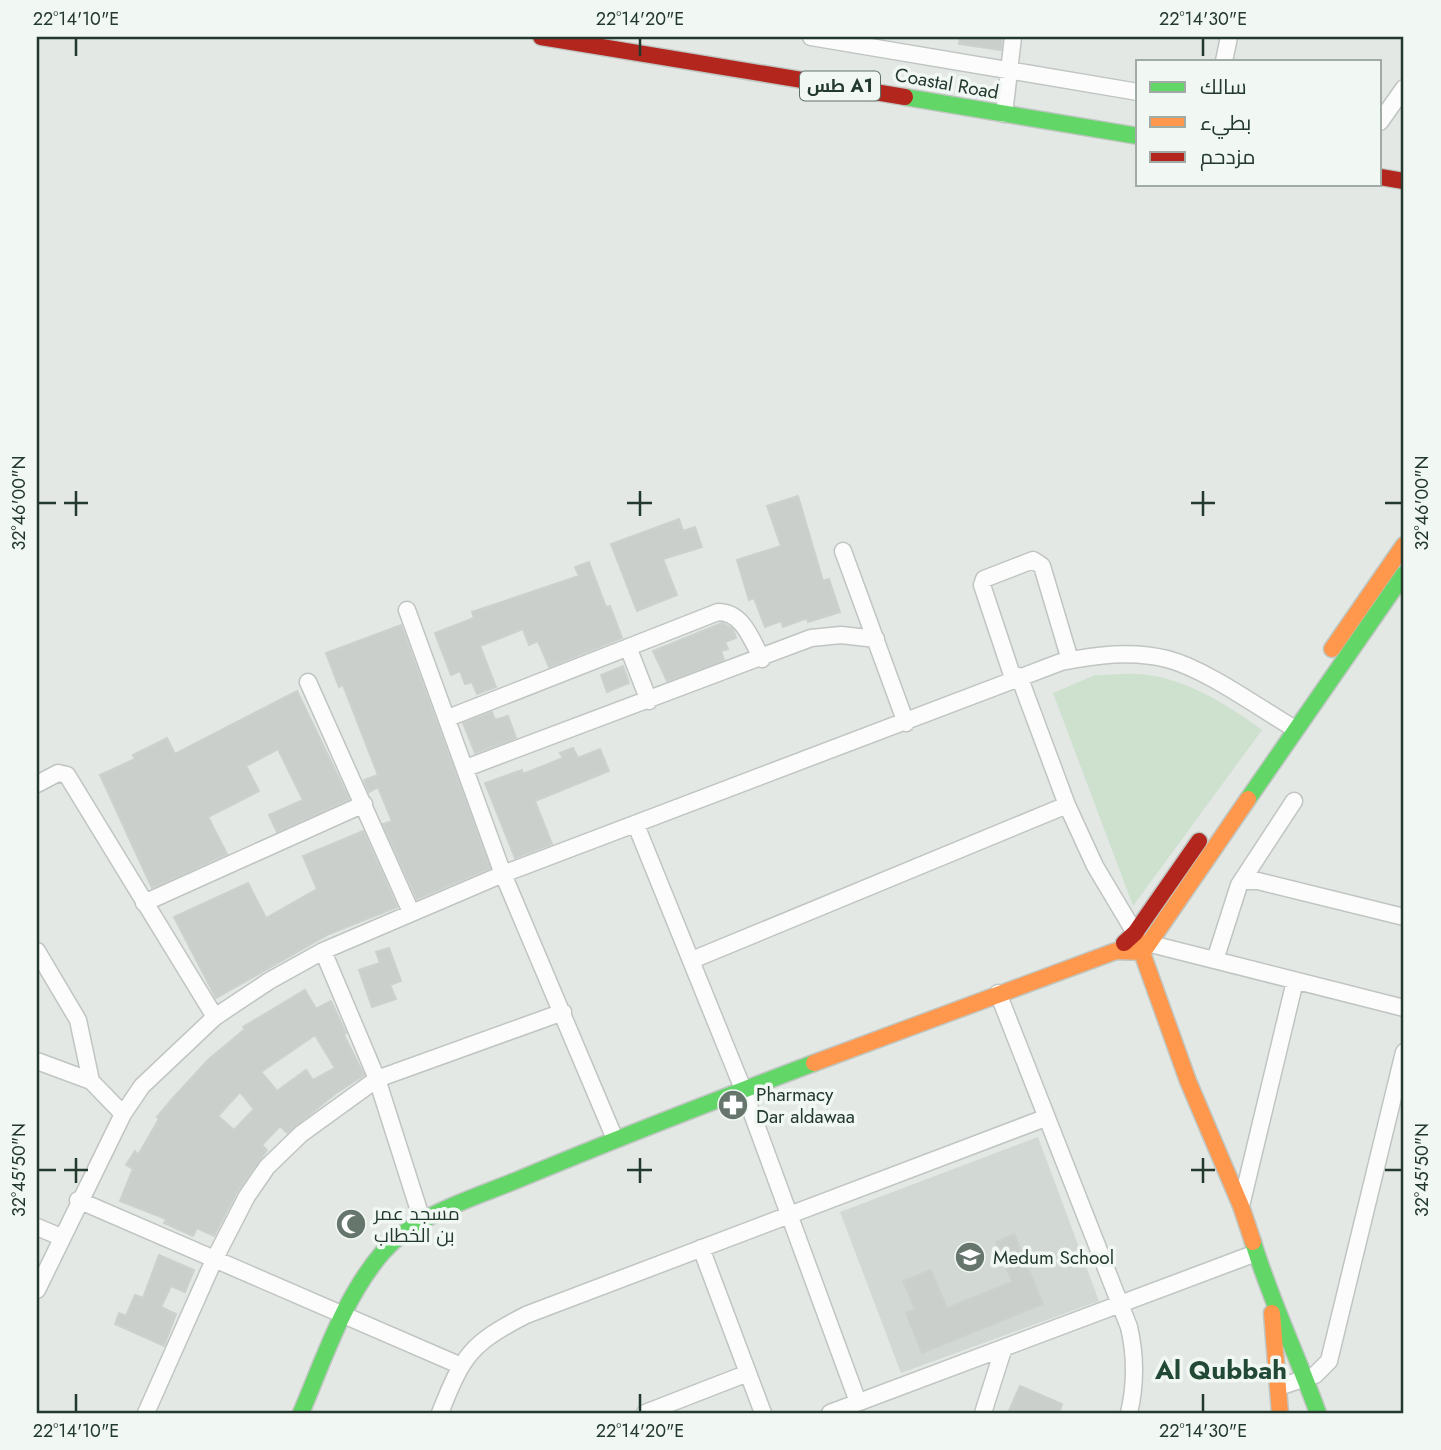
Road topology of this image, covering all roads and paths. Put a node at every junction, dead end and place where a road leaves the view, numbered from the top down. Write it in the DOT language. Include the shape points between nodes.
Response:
graph roads {
  1 [pos="541,37"];
  2 [pos="811,37"];
  3 [pos="1013,37"];
  4 [pos="1229,37"];
  5 [pos="1224,60"];
  6 [pos="1010,69"];
  7 [pos="1404,88"];
  8 [pos="1136,92"];
  9 [pos="1004,114"];
  10 [pos="1382,119"];
  11 [pos="1136,136"];
  12 [pos="1382,177"];
  13 [pos="1404,181"];
  14 [pos="1404,545"];
  15 [pos="843,551"];
  16 [pos="1404,574"];
  17 [pos="407,610"];
  18 [pos="876,639"];
  19 [pos="628,647"];
  20 [pos="762,659"];
  21 [pos="1070,660"];
  22 [pos="1016,677"];
  23 [pos="308,681"];
  24 [pos="649,701"];
  25 [pos="448,718"];
  26 [pos="906,723"];
  27 [pos="1289,726"];
  28 [pos="466,768"];
  29 [pos="37,784"];
  30 [pos="1294,801"];
  31 [pos="364,803"];
  32 [pos="1067,805"];
  33 [pos="636,825"];
  34 [pos="503,874"];
  35 [pos="1244,881"];
  36 [pos="144,903"];
  37 [pos="411,912"];
  38 [pos="1404,916"];
  39 [pos="1135,933"];
  40 [pos="1147,948"];
  41 [pos="37,951"];
  42 [pos="323,951"];
  43 [pos="1116,951"];
  44 [pos="692,960"];
  45 [pos="1215,960"];
  46 [pos="1295,981"];
  47 [pos="998,993"];
  48 [pos="1404,1008"];
  49 [pos="563,1012"];
  50 [pos="215,1017"];
  51 [pos="1404,1052"];
  52 [pos="37,1061"];
  53 [pos="377,1079"];
  54 [pos="91,1081"];
  55 [pos="743,1089"];
  56 [pos="123,1114"];
  57 [pos="1045,1118"];
  58 [pos="615,1139"];
  59 [pos="78,1200"];
  60 [pos="1241,1206"];
  61 [pos="790,1215"];
  62 [pos="422,1220"];
  63 [pos="37,1227"];
  64 [pos="61,1237"];
  65 [pos="701,1248"];
  66 [pos="1256,1253"];
  67 [pos="214,1259"];
  68 [pos="37,1290"];
  69 [pos="1272,1303"];
  70 [pos="1122,1304"];
  71 [pos="343,1315"];
  72 [pos="1003,1350"];
  73 [pos="459,1365"];
  74 [pos="748,1373"];
  75 [pos="1306,1378"];
  76 [pos="1279,1387"];
  77 [pos="858,1402"];
  78 [pos="146,1413"];
  79 [pos="301,1413"];
  80 [pos="440,1413"];
  81 [pos="645,1413"];
  82 [pos="762,1413"];
  83 [pos="830,1413"];
  84 [pos="983,1413"];
  85 [pos="1129,1413"];
  86 [pos="1280,1413"];
  87 [pos="1318,1413"];
  1 -- 9 [label="main road, Coastal Road / طس A1"];
  2 -- 6 [label="street"];
  3 -- 6 [label="street"];
  4 -- 5 [label="street"];
  6 -- 8 [label="street"];
  6 -- 9 [label="street"];
  7 -- 10 [label="street"];
  9 -- 11 [label="main road, Coastal Road / طس A1"];
  12 -- 13 [label="main road"];
  14 -- 27 [label="main road"];
  15 -- 18 [label="street"];
  16 -- 27 [label="main road"];
  17 -- 25 [label="street"];
  18 -- 20 [label="street" via="811,638"];
  18 -- 26 [label="street"];
  19 -- 20 [label="street" via="718,612 729,612 738,617"];
  19 -- 24 [label="street"];
  19 -- 25 [label="street"];
  20 -- 24 [label="street"];
  21 -- 22 [label="street"];
  21 -- 22 [label="street" via="1042,566 1033,560 984,579 982,585"];
  21 -- 27 [label="street" via="1103,654 1168,659"];
  22 -- 26 [label="street"];
  22 -- 32 [label="street"];
  23 -- 31 [label="street"];
  24 -- 28 [label="street"];
  25 -- 28 [label="street"];
  26 -- 33 [label="street"];
  27 -- 39 [label="main road"];
  27 -- 40 [label="main road"];
  28 -- 34 [label="street"];
  29 -- 36 [label="street" via="58,773 68,775"];
  30 -- 35 [label="street"];
  31 -- 36 [label="street"];
  31 -- 37 [label="street"];
  32 -- 39 [label="street" via="1095,866"];
  32 -- 44 [label="street"];
  33 -- 34 [label="street"];
  33 -- 44 [label="street"];
  34 -- 37 [label="street"];
  34 -- 49 [label="street"];
  35 -- 38 [label="street"];
  35 -- 45 [label="street"];
  36 -- 50 [label="street"];
  37 -- 42 [label="street"];
  39 -- 40 [label="main road"];
  39 -- 43 [label="main road"];
  40 -- 43 [label="main road"];
  40 -- 45 [label="street"];
  40 -- 60 [label="main road" via="1188,1081"];
  41 -- 54 [label="street" via="78,1020"];
  42 -- 50 [label="street"];
  42 -- 53 [label="street"];
  43 -- 47 [label="main road"];
  44 -- 55 [label="street"];
  45 -- 46 [label="street"];
  46 -- 48 [label="street"];
  46 -- 60 [label="street"];
  47 -- 55 [label="main road"];
  47 -- 57 [label="street"];
  49 -- 53 [label="street"];
  49 -- 58 [label="street"];
  50 -- 56 [label="street" via="142,1086"];
  51 -- 75 [label="street" via="1329,1361"];
  52 -- 54 [label="street"];
  53 -- 62 [label="street"];
  53 -- 67 [label="street" via="301,1134 267,1167"];
  54 -- 56 [label="street"];
  55 -- 58 [label="main road"];
  55 -- 61 [label="street"];
  56 -- 59 [label="street"];
  57 -- 61 [label="street"];
  57 -- 70 [label="street"];
  58 -- 62 [label="main road"];
  59 -- 64 [label="street"];
  59 -- 67 [label="street"];
  60 -- 66 [label="main road"];
  61 -- 65 [label="street"];
  61 -- 77 [label="street"];
  62 -- 71 [label="main road" via="383,1252"];
  63 -- 64 [label="street"];
  64 -- 68 [label="street"];
  65 -- 73 [label="street" via="526,1315 489,1334"];
  65 -- 74 [label="street"];
  66 -- 69 [label="main road"];
  66 -- 70 [label="street"];
  67 -- 71 [label="street"];
  67 -- 78 [label="street"];
  69 -- 75 [label="main road"];
  69 -- 76 [label="main road"];
  70 -- 72 [label="street"];
  70 -- 85 [label="street" via="1135,1350"];
  71 -- 73 [label="street"];
  71 -- 79 [label="main road"];
  72 -- 77 [label="street"];
  72 -- 84 [label="street"];
  73 -- 80 [label="street"];
  74 -- 81 [label="street"];
  74 -- 82 [label="street"];
  75 -- 76 [label="street"];
  75 -- 87 [label="main road"];
  76 -- 86 [label="main road"];
  77 -- 83 [label="street"];
}
